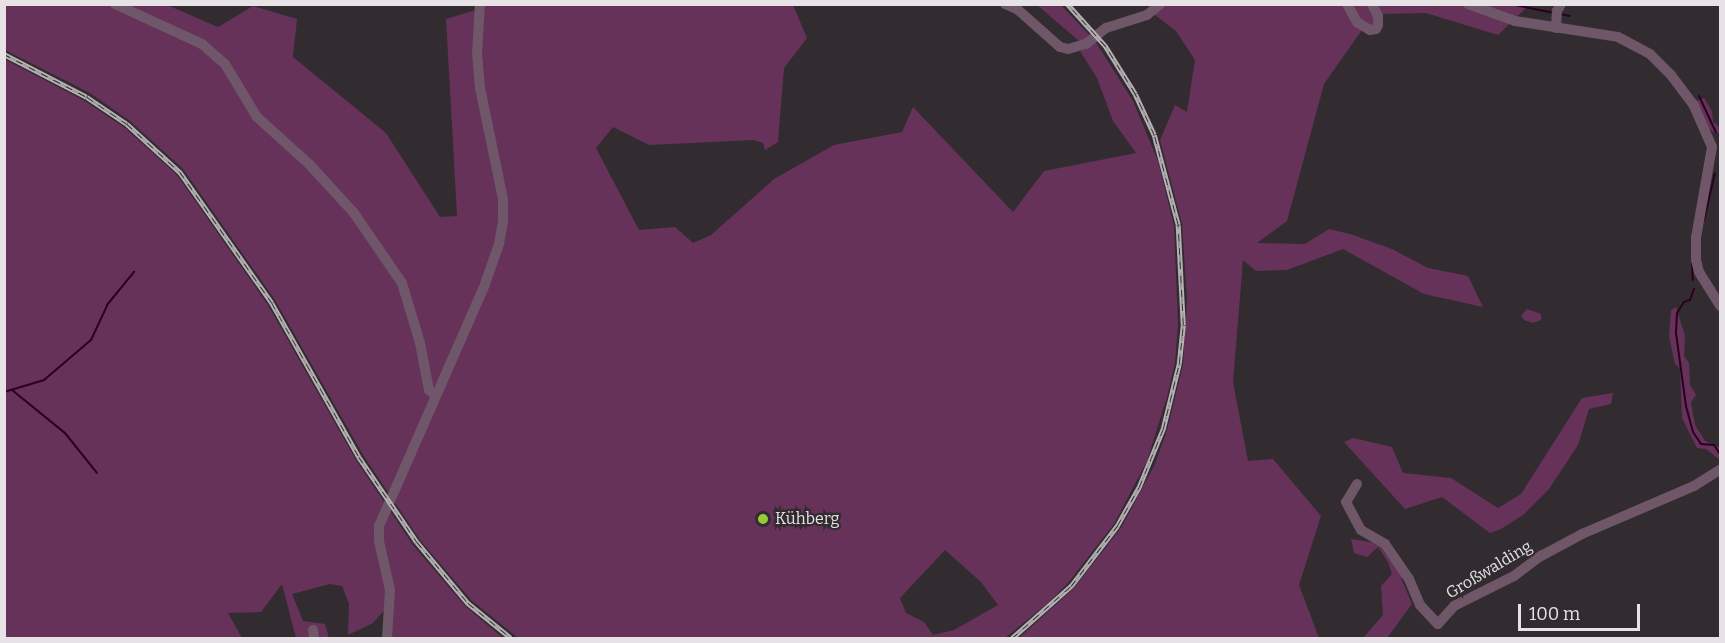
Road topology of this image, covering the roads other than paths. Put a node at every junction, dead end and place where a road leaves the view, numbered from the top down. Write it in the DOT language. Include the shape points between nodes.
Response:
graph roads {
  1 [pos="115,4"];
  2 [pos="480,4"];
  3 [pos="1005,4"];
  4 [pos="1160,4"];
  5 [pos="1347,4"];
  6 [pos="1372,4"];
  7 [pos="1468,4"];
  8 [pos="1558,16"];
  9 [pos="1720,306"];
  10 [pos="436,396"];
  11 [pos="1720,470"];
  12 [pos="1357,484"];
  13 [pos="387,639"];
  1 -- 10 [label="street" via="202,44 225,64 257,117 309,164 354,213 402,283 429,390"];
  2 -- 10 [label="street" via="480,88 503,199 502,222 485,284"];
  3 -- 4 [label="street" via="1025,15 1060,47 1074,49 1106,28 1147,15"];
  5 -- 6 [label="street" via="1357,22 1370,30 1378,25"];
  7 -- 8 [label="street" via="1515,21"];
  8 -- 9 [label="street" via="1618,37 1650,54 1694,106 1712,147 1696,238 1696,260"];
  10 -- 13 [label="street" via="380,526 379,541 391,598"];
  11 -- 12 [label="street, Großwalding" via="1694,486 1541,556 1514,576 1454,606 1438,624 1420,605 1409,579 1385,544 1361,530 1346,502"];
}
